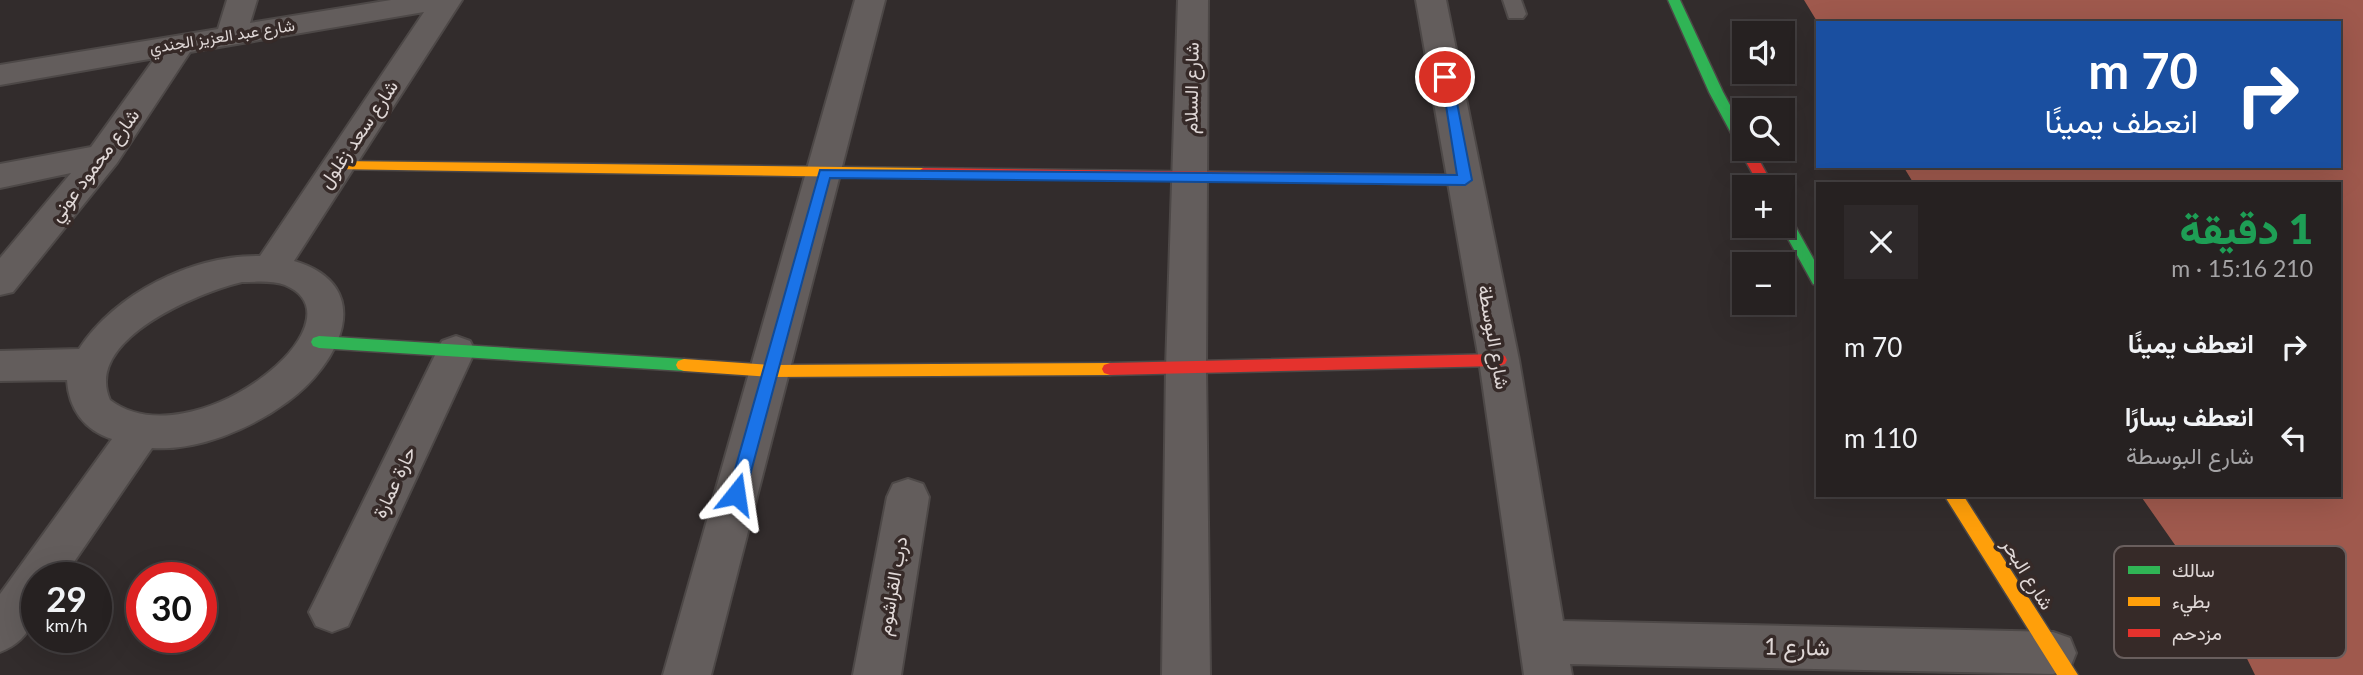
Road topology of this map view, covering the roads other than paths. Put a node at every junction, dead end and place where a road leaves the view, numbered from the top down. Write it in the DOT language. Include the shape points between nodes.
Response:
graph roads {
  1 [pos="242,0"];
  2 [pos="446,0"];
  3 [pos="870,0"];
  4 [pos="1193,0"];
  5 [pos="1431,0"];
  6 [pos="1674,0"];
  7 [pos="232,34"];
  8 [pos="181,43"];
  9 [pos="0,75"];
  10 [pos="1732,122"];
  11 [pos="105,155"];
  12 [pos="337,166"];
  13 [pos="825,173"];
  14 [pos="0,176"];
  15 [pos="1190,177"];
  16 [pos="1465,180"];
  17 [pos="1795,238"];
  18 [pos="270,269"];
  19 [pos="1816,276"];
  20 [pos="0,282"];
  21 [pos="319,342"];
  22 [pos="456,351"];
  23 [pos="1499,360"];
  24 [pos="90,364"];
  25 [pos="0,366"];
  26 [pos="1186,368"];
  27 [pos="770,371"];
  28 [pos="140,432"];
  29 [pos="908,497"];
  30 [pos="1954,497"];
  31 [pos="48,562"];
  32 [pos="21,601"];
  33 [pos="332,612"];
  34 [pos="0,631"];
  35 [pos="1545,658"];
  36 [pos="2060,664"];
  37 [pos="687,675"];
  38 [pos="877,675"];
  39 [pos="1186,675"];
  1 -- 7 [label="street"];
  2 -- 7 [label="street, شارع عبد العزيز الجندي"];
  2 -- 12 [label="street, شارع سعد زغلول"];
  3 -- 13 [label="street"];
  4 -- 15 [label="street, شارع السلام"];
  5 -- 16 [label="street, شارع البوسطة"];
  6 -- 10 [label="street"];
  7 -- 8 [label="street, شارع عبد العزيز الجندي"];
  8 -- 9 [label="street, شارع عبد العزيز الجندي"];
  8 -- 11 [label="street, شارع محمود عوني"];
  11 -- 14 [label="street"];
  11 -- 20 [label="street, شارع محمود عوني"];
  12 -- 13 [label="street"];
  12 -- 18 [label="street, شارع سعد زغلول"];
  13 -- 15 [label="street"];
  13 -- 27 [label="street"];
  15 -- 16 [label="street"];
  15 -- 26 [label="street, شارع السلام"];
  16 -- 23 [label="street, شارع البوسطة"];
  17 -- 19 [label="street"];
  18 -- 21 [label="street" via="295,274 314,285 325,300 327,320"];
  18 -- 24 [label="street" via="212,275 150,302 104,342"];
  21 -- 22 [label="street"];
  21 -- 28 [label="street" via="293,374 246,408 174,431"];
  22 -- 27 [label="street"];
  22 -- 33 [label="street, حارة عمارة"];
  23 -- 26 [label="street"];
  23 -- 35 [label="street, شارع البوسطة"];
  24 -- 25 [label="street"];
  24 -- 28 [label="street" via="85,384 88,402 98,417"];
  26 -- 27 [label="street"];
  26 -- 39 [label="street, شارع السلام"];
  27 -- 37 [label="street"];
  28 -- 31 [label="street"];
  29 -- 38 [label="street, درب القراشوم"];
  30 -- 36 [label="street, شارع البحر"];
  32 -- 34 [label="street"];
  35 -- 36 [label="street, شارع 1"];
}
